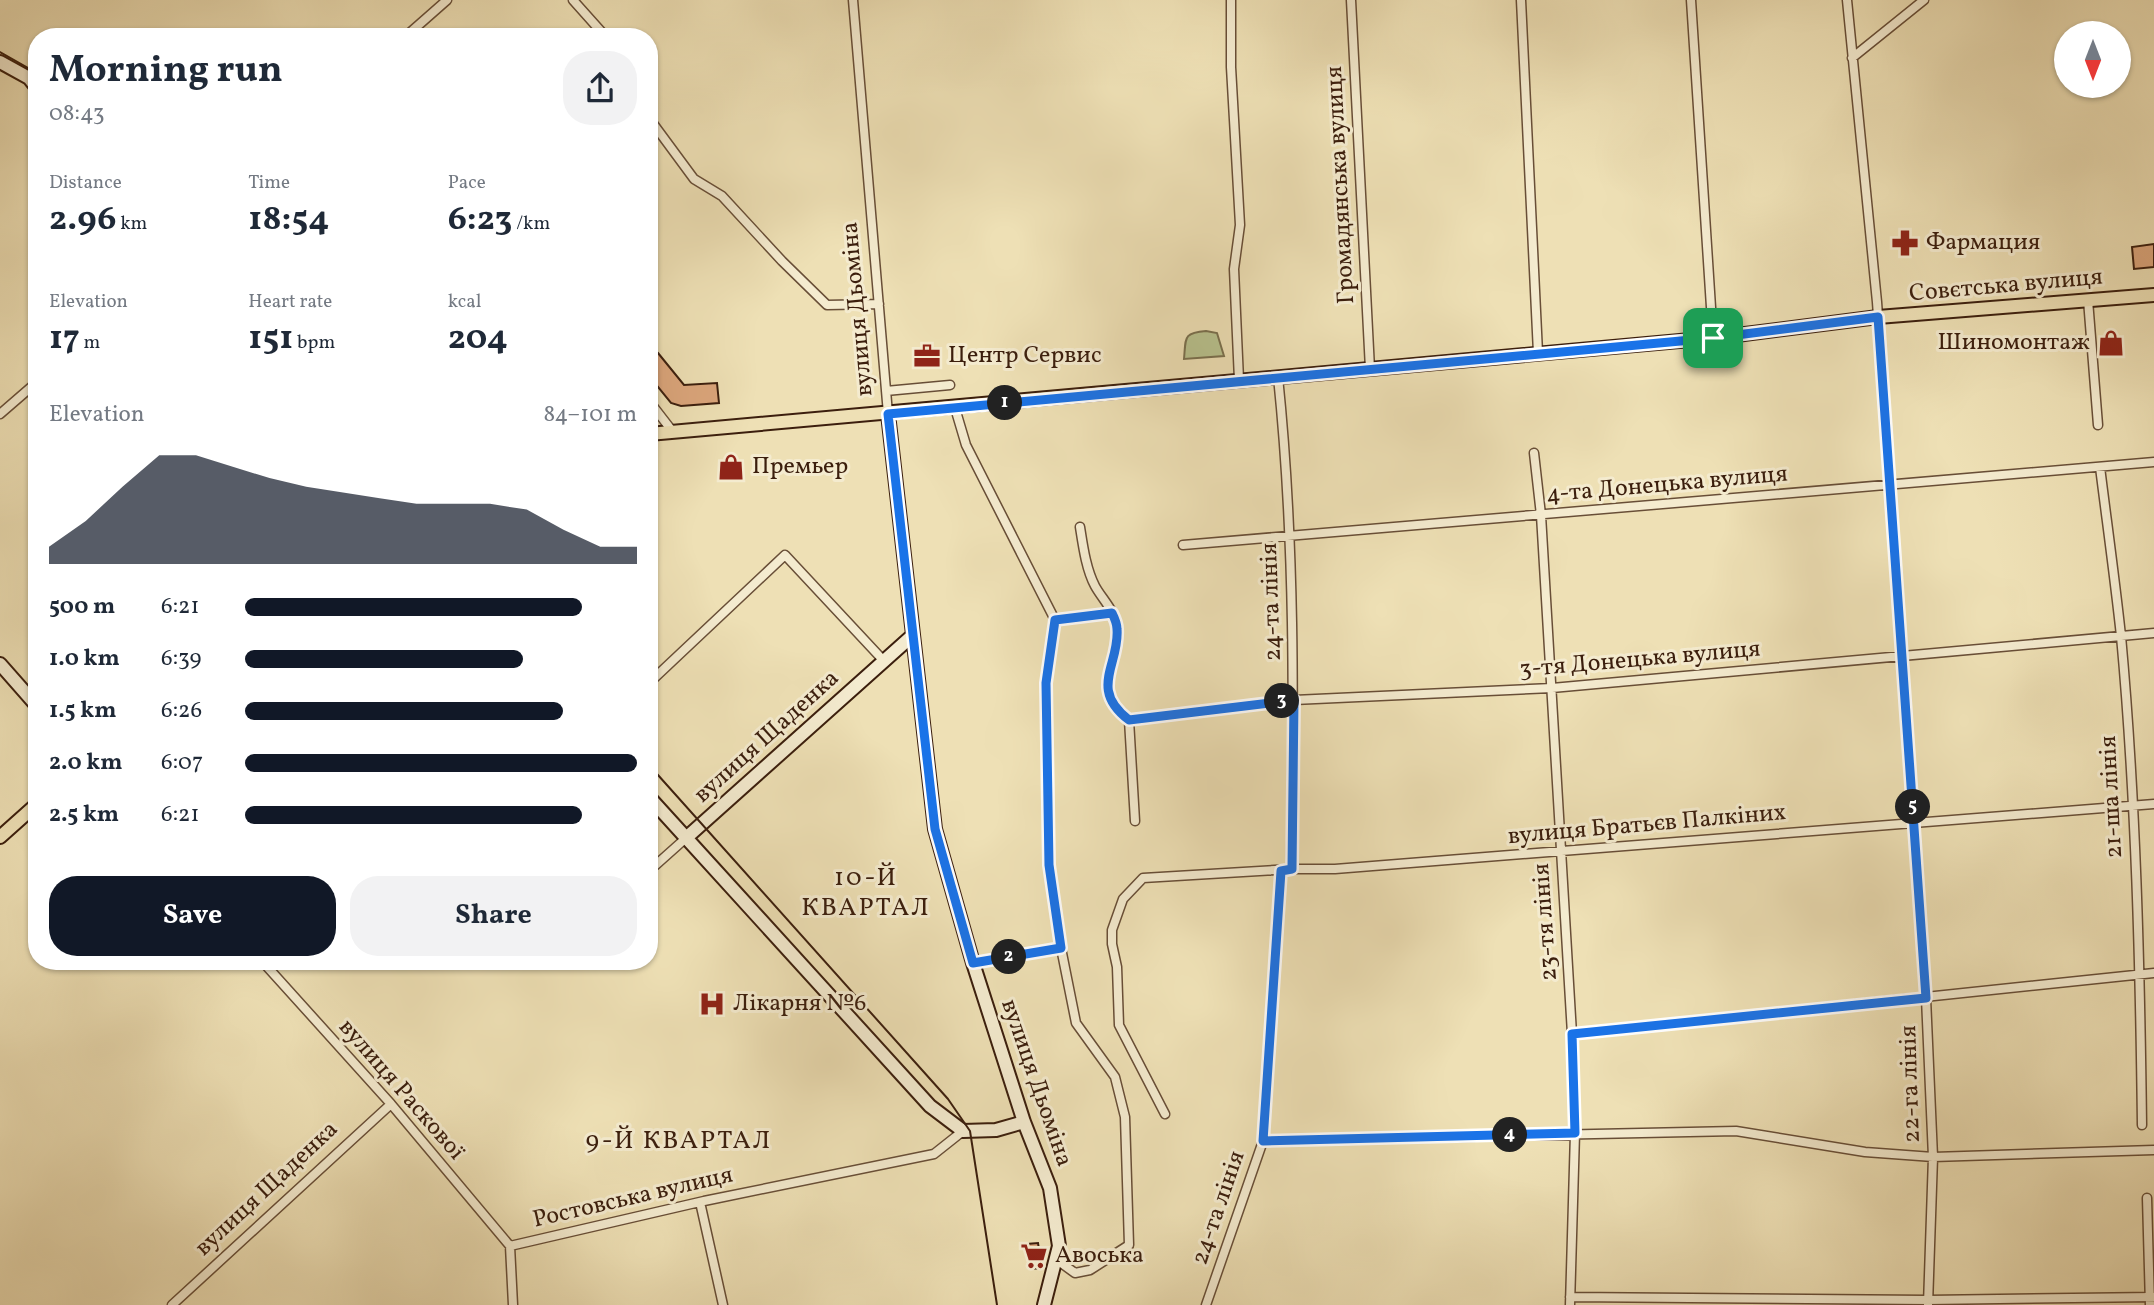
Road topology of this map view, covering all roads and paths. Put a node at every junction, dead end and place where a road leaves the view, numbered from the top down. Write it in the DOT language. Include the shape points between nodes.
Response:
graph roads {
  1 [pos="447,0"];
  2 [pos="573,0"];
  3 [pos="853,0"];
  4 [pos="1231,0"];
  5 [pos="1350,0"];
  6 [pos="1521,0"];
  7 [pos="1691,0"];
  8 [pos="1847,0"];
  9 [pos="1924,0"];
  10 [pos="415,28"];
  11 [pos="598,28"];
  12 [pos="1852,58"];
  13 [pos="0,62"];
  14 [pos="28,77"];
  15 [pos="658,130"];
  16 [pos="2154,295"];
  17 [pos="2088,300"];
  18 [pos="879,304"];
  19 [pos="1878,317"];
  20 [pos="1713,338"];
  21 [pos="1538,353"];
  22 [pos="1370,369"];
  23 [pos="1278,377"];
  24 [pos="1240,380"];
  25 [pos="950,385"];
  26 [pos="28,390"];
  27 [pos="886,391"];
  28 [pos="955,408"];
  29 [pos="658,413"];
  30 [pos="0,414"];
  31 [pos="888,414"];
  32 [pos="2098,425"];
  33 [pos="673,432"];
  34 [pos="658,433"];
  35 [pos="1534,453"];
  36 [pos="2154,463"];
  37 [pos="2100,467"];
  38 [pos="1890,485"];
  39 [pos="1541,515"];
  40 [pos="1080,527"];
  41 [pos="1289,534"];
  42 [pos="1183,545"];
  43 [pos="1112,613"];
  44 [pos="1055,620"];
  45 [pos="2154,633"];
  46 [pos="913,635"];
  47 [pos="2120,636"];
  48 [pos="1904,656"];
  49 [pos="883,660"];
  50 [pos="0,664"];
  51 [pos="658,675"];
  52 [pos="1552,688"];
  53 [pos="28,696"];
  54 [pos="1294,700"];
  55 [pos="1129,720"];
  56 [pos="2154,804"];
  57 [pos="2132,806"];
  58 [pos="658,807"];
  59 [pos="28,812"];
  60 [pos="1135,821"];
  61 [pos="1914,822"];
  62 [pos="0,838"];
  63 [pos="686,838"];
  64 [pos="1561,852"];
  65 [pos="658,863"];
  66 [pos="1292,869"];
  67 [pos="1281,871"];
  68 [pos="1061,948"];
  69 [pos="973,963"];
  70 [pos="270,970"];
  71 [pos="2154,973"];
  72 [pos="2140,975"];
  73 [pos="1926,998"];
  74 [pos="1572,1034"];
  75 [pos="391,1104"];
  76 [pos="1165,1114"];
  77 [pos="1024,1122"];
  78 [pos="2142,1125"];
  79 [pos="963,1131"];
  80 [pos="1575,1133"];
  81 [pos="1263,1141"];
  82 [pos="2154,1150"];
  83 [pos="1933,1157"];
  84 [pos="2147,1198"];
  85 [pos="700,1202"];
  86 [pos="510,1246"];
  87 [pos="1057,1260"];
  88 [pos="2151,1300"];
  89 [pos="1570,1301"];
  90 [pos="1928,1302"];
  91 [pos="172,1305"];
  92 [pos="513,1305"];
  93 [pos="723,1305"];
  94 [pos="1044,1305"];
  95 [pos="1206,1305"];
  1 -- 10 [label="street"];
  2 -- 11 [label="street"];
  3 -- 18 [label="street, вулиця Дьоміна"];
  4 -- 24 [label="street" via="1240,225 1234,269"];
  5 -- 22 [label="street, Громадянська вулиця"];
  6 -- 21 [label="street"];
  7 -- 20 [label="street"];
  8 -- 12 [label="street, 22-га лінія"];
  9 -- 12 [label="street"];
  12 -- 19 [label="street, 22-га лінія"];
  13 -- 14 [label="street"];
  15 -- 18 [label="street" via="694,179 722,196 827,305"];
  16 -- 17 [label="main road, Совєтська вулиця"];
  17 -- 19 [label="main road, Совєтська вулиця"];
  17 -- 32 [label="street"];
  18 -- 27 [label="street, вулиця Дьоміна"];
  19 -- 20 [label="main road, Совєтська вулиця"];
  19 -- 38 [label="street, 22-га лінія"];
  20 -- 21 [label="main road, Совєтська вулиця"];
  21 -- 22 [label="main road, Совєтська вулиця"];
  22 -- 23 [label="main road, Совєтська вулиця"];
  23 -- 24 [label="main road, Совєтська вулиця"];
  23 -- 41 [label="street, 24-та лінія"];
  24 -- 28 [label="main road, Совєтська вулиця"];
  25 -- 27 [label="street"];
  26 -- 30 [label="street"];
  27 -- 31 [label="street, вулиця Дьоміна"];
  28 -- 31 [label="main road, Совєтська вулиця"];
  28 -- 44 [label="street" via="966,445"];
  29 -- 33 [label="street"];
  31 -- 33 [label="main road, Совєтська вулиця"];
  31 -- 46 [label="street, вулиця Дьоміна"];
  33 -- 34 [label="main road, Совєтська вулиця"];
  35 -- 39 [label="street, 23-тя лінія"];
  36 -- 37 [label="street, 4-та Донецька вулиця"];
  37 -- 38 [label="street, 4-та Донецька вулиця"];
  37 -- 47 [label="street, 21-ша лінія"];
  38 -- 39 [label="street, 4-та Донецька вулиця"];
  38 -- 48 [label="street, 22-га лінія"];
  39 -- 41 [label="street, 4-та Донецька вулиця"];
  39 -- 52 [label="street, 23-тя лінія"];
  40 -- 43 [label="street" via="1093,584"];
  41 -- 42 [label="street, 4-та Донецька вулиця"];
  41 -- 54 [label="street, 24-та лінія"];
  43 -- 44 [label="street"];
  43 -- 55 [label="street" via="1118,628 1107,677 1109,693"];
  44 -- 68 [label="street" via="1046,683 1048,826"];
  45 -- 47 [label="street, 3-тя Донецька вулиця"];
  46 -- 49 [label="street, вулиця Щаденка"];
  46 -- 69 [label="street, вулиця Дьоміна" via="935,829"];
  47 -- 48 [label="street, 3-тя Донецька вулиця"];
  47 -- 57 [label="street, 21-ша лінія"];
  48 -- 52 [label="street, 3-тя Донецька вулиця"];
  48 -- 61 [label="street, 22-га лінія"];
  49 -- 51 [label="street" via="785,555"];
  49 -- 63 [label="street, вулиця Щаденка"];
  50 -- 53 [label="street"];
  52 -- 54 [label="street, 3-тя Донецька вулиця"];
  52 -- 64 [label="street, 23-тя лінія"];
  54 -- 55 [label="street, 3-тя Донецька вулиця"];
  54 -- 66 [label="street, 24-та лінія"];
  55 -- 60 [label="street"];
  56 -- 57 [label="street, вулиця Братьєв Палкіних"];
  57 -- 61 [label="street, вулиця Братьєв Палкіних"];
  57 -- 72 [label="street, 21-ша лінія"];
  58 -- 63 [label="street"];
  59 -- 62 [label="main road"];
  61 -- 64 [label="street, вулиця Братьєв Палкіних"];
  61 -- 73 [label="street, 22-га лінія"];
  63 -- 65 [label="street, вулиця Щаденка"];
  63 -- 79 [label="street" via="930,1106"];
  64 -- 66 [label="street, вулиця Братьєв Палкіних"];
  64 -- 74 [label="street, 23-тя лінія"];
  66 -- 67 [label="street, вулиця Братьєв Палкіних"];
  67 -- 76 [label="street, вулиця Братьєв Палкіних" via="1143,878 1123,899 1112,930 1119,1025"];
  67 -- 81 [label="street, 24-та лінія"];
  68 -- 69 [label="street"];
  68 -- 87 [label="street" via="1076,1023 1115,1077 1125,1117 1129,1245 1090,1270 1075,1273"];
  69 -- 77 [label="street, вулиця Дьоміна"];
  70 -- 75 [label="street, вулиця Раскової"];
  71 -- 72 [label="street"];
  72 -- 73 [label="street"];
  72 -- 78 [label="street, 21-ша лінія"];
  73 -- 74 [label="street"];
  73 -- 83 [label="street, 22-га лінія"];
  74 -- 80 [label="street, 23-тя лінія"];
  75 -- 86 [label="street, вулиця Раскової"];
  75 -- 91 [label="street, вулиця Щаденка"];
  77 -- 79 [label="street" via="996,1130"];
  77 -- 87 [label="street, вулиця Дьоміна" via="1050,1188"];
  79 -- 85 [label="street, Ростовська вулиця" via="934,1154"];
  80 -- 81 [label="street"];
  80 -- 83 [label="street" via="1735,1132 1865,1152"];
  80 -- 89 [label="street, 23-тя лінія"];
  81 -- 95 [label="street, 24-та лінія"];
  82 -- 83 [label="street"];
  83 -- 90 [label="street, 22-га лінія"];
  84 -- 88 [label="street"];
  85 -- 86 [label="street, Ростовська вулиця"];
  85 -- 93 [label="street"];
  86 -- 92 [label="street"];
  87 -- 94 [label="street, вулиця Дьоміна"];
  88 -- 90 [label="street"];
  89 -- 90 [label="street"];
}
